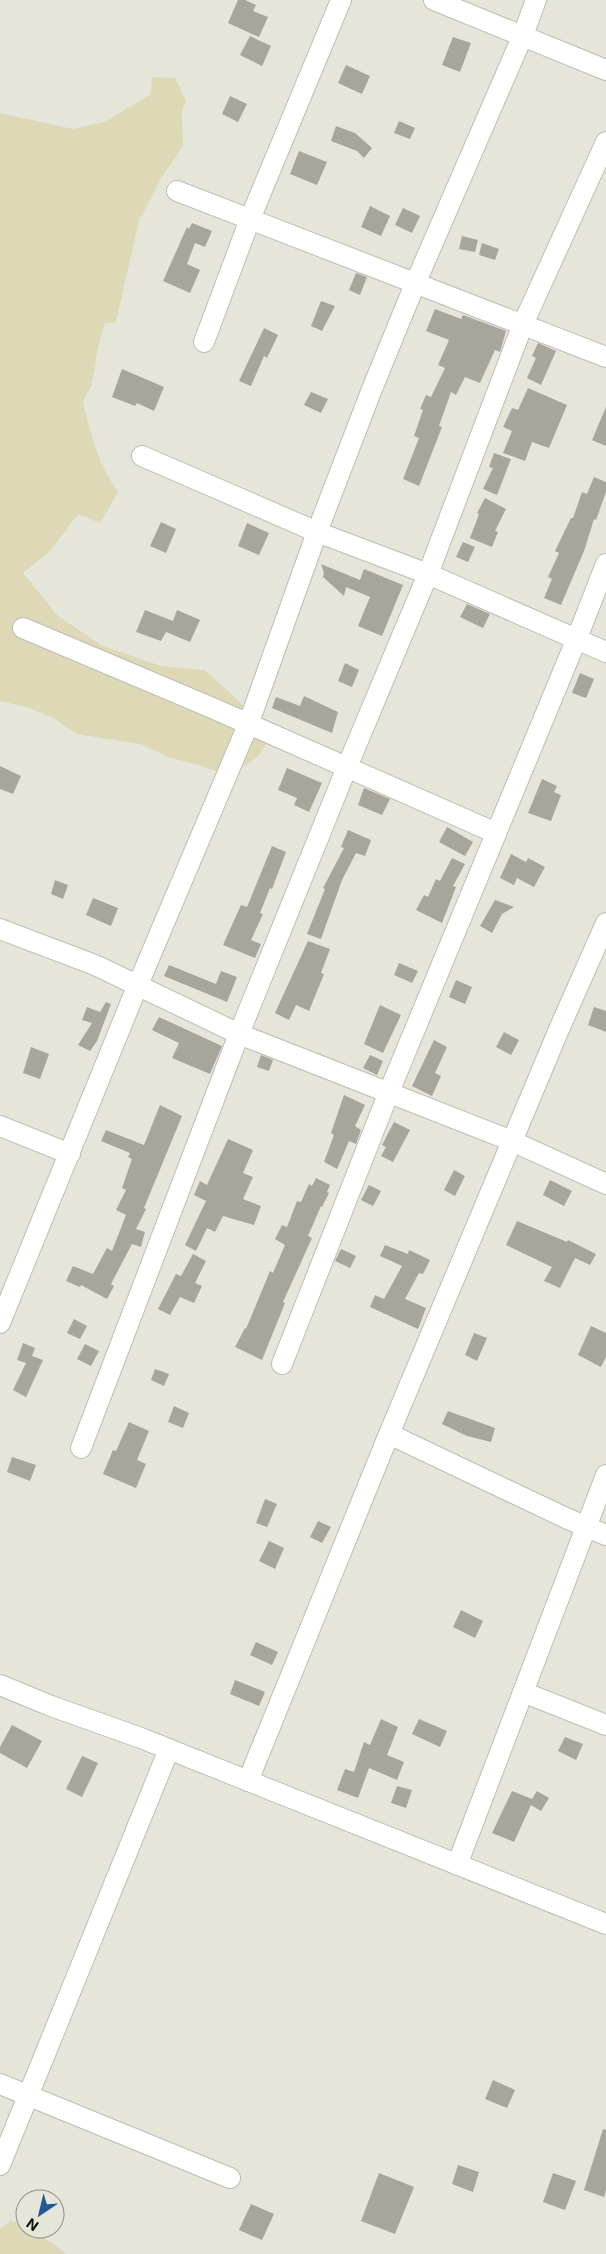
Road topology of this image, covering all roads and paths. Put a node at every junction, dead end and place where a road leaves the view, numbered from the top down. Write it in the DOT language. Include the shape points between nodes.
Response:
graph roads {
  1 [pos="342,0"];
  2 [pos="434,0"];
  3 [pos="536,0"];
  4 [pos="523,35"];
  5 [pos="606,70"];
  6 [pos="606,142"];
  7 [pos="177,191"];
  8 [pos="250,220"];
  9 [pos="415,284"];
  10 [pos="523,324"];
  11 [pos="204,342"];
  12 [pos="606,357"];
  13 [pos="142,456"];
  14 [pos="317,532"];
  15 [pos="606,564"];
  16 [pos="428,574"];
  17 [pos="22,628"];
  18 [pos="577,638"];
  19 [pos="606,652"];
  20 [pos="248,725"];
  21 [pos="347,767"];
  22 [pos="496,833"];
  23 [pos="606,923"];
  24 [pos="0,929"];
  25 [pos="137,987"];
  26 [pos="239,1034"];
  27 [pos="389,1092"];
  28 [pos="0,1126"];
  29 [pos="512,1141"];
  30 [pos="70,1154"];
  31 [pos="606,1184"];
  32 [pos="1,1316"];
  33 [pos="282,1364"];
  34 [pos="389,1434"];
  35 [pos="81,1448"];
  36 [pos="606,1475"];
  37 [pos="586,1526"];
  38 [pos="606,1534"];
  39 [pos="0,1684"];
  40 [pos="523,1692"];
  41 [pos="606,1725"];
  42 [pos="169,1749"];
  43 [pos="248,1781"];
  44 [pos="457,1865"];
  45 [pos="606,1924"];
  46 [pos="0,2084"];
  47 [pos="30,2096"];
  48 [pos="0,2165"];
  49 [pos="230,2178"];
  1 -- 8 [label="street"];
  2 -- 4 [label="street"];
  3 -- 4 [label="street"];
  4 -- 5 [label="street"];
  4 -- 9 [label="street"];
  6 -- 10 [label="street"];
  7 -- 8 [label="street"];
  8 -- 9 [label="street"];
  8 -- 11 [label="street"];
  9 -- 10 [label="street"];
  9 -- 14 [label="street"];
  10 -- 12 [label="street"];
  10 -- 16 [label="street"];
  13 -- 14 [label="street"];
  14 -- 16 [label="street"];
  14 -- 20 [label="street"];
  15 -- 18 [label="street"];
  16 -- 18 [label="street"];
  16 -- 21 [label="street"];
  17 -- 20 [label="street"];
  18 -- 19 [label="street"];
  18 -- 22 [label="street"];
  20 -- 21 [label="street"];
  20 -- 25 [label="street"];
  21 -- 22 [label="street"];
  21 -- 26 [label="street"];
  22 -- 27 [label="street"];
  23 -- 29 [label="street"];
  24 -- 25 [label="street" via="95,965"];
  25 -- 26 [label="street"];
  25 -- 30 [label="street"];
  26 -- 27 [label="street"];
  26 -- 35 [label="street"];
  27 -- 29 [label="street"];
  27 -- 33 [label="street"];
  28 -- 30 [label="street"];
  29 -- 31 [label="street"];
  29 -- 34 [label="street"];
  30 -- 32 [label="street"];
  34 -- 37 [label="street"];
  34 -- 43 [label="street"];
  36 -- 37 [label="street"];
  37 -- 38 [label="street"];
  37 -- 40 [label="street"];
  39 -- 42 [label="street"];
  40 -- 41 [label="street"];
  40 -- 44 [label="street"];
  42 -- 43 [label="street"];
  42 -- 47 [label="street"];
  43 -- 44 [label="street"];
  44 -- 45 [label="street"];
  46 -- 47 [label="street"];
  47 -- 48 [label="street"];
  47 -- 49 [label="street"];
}
